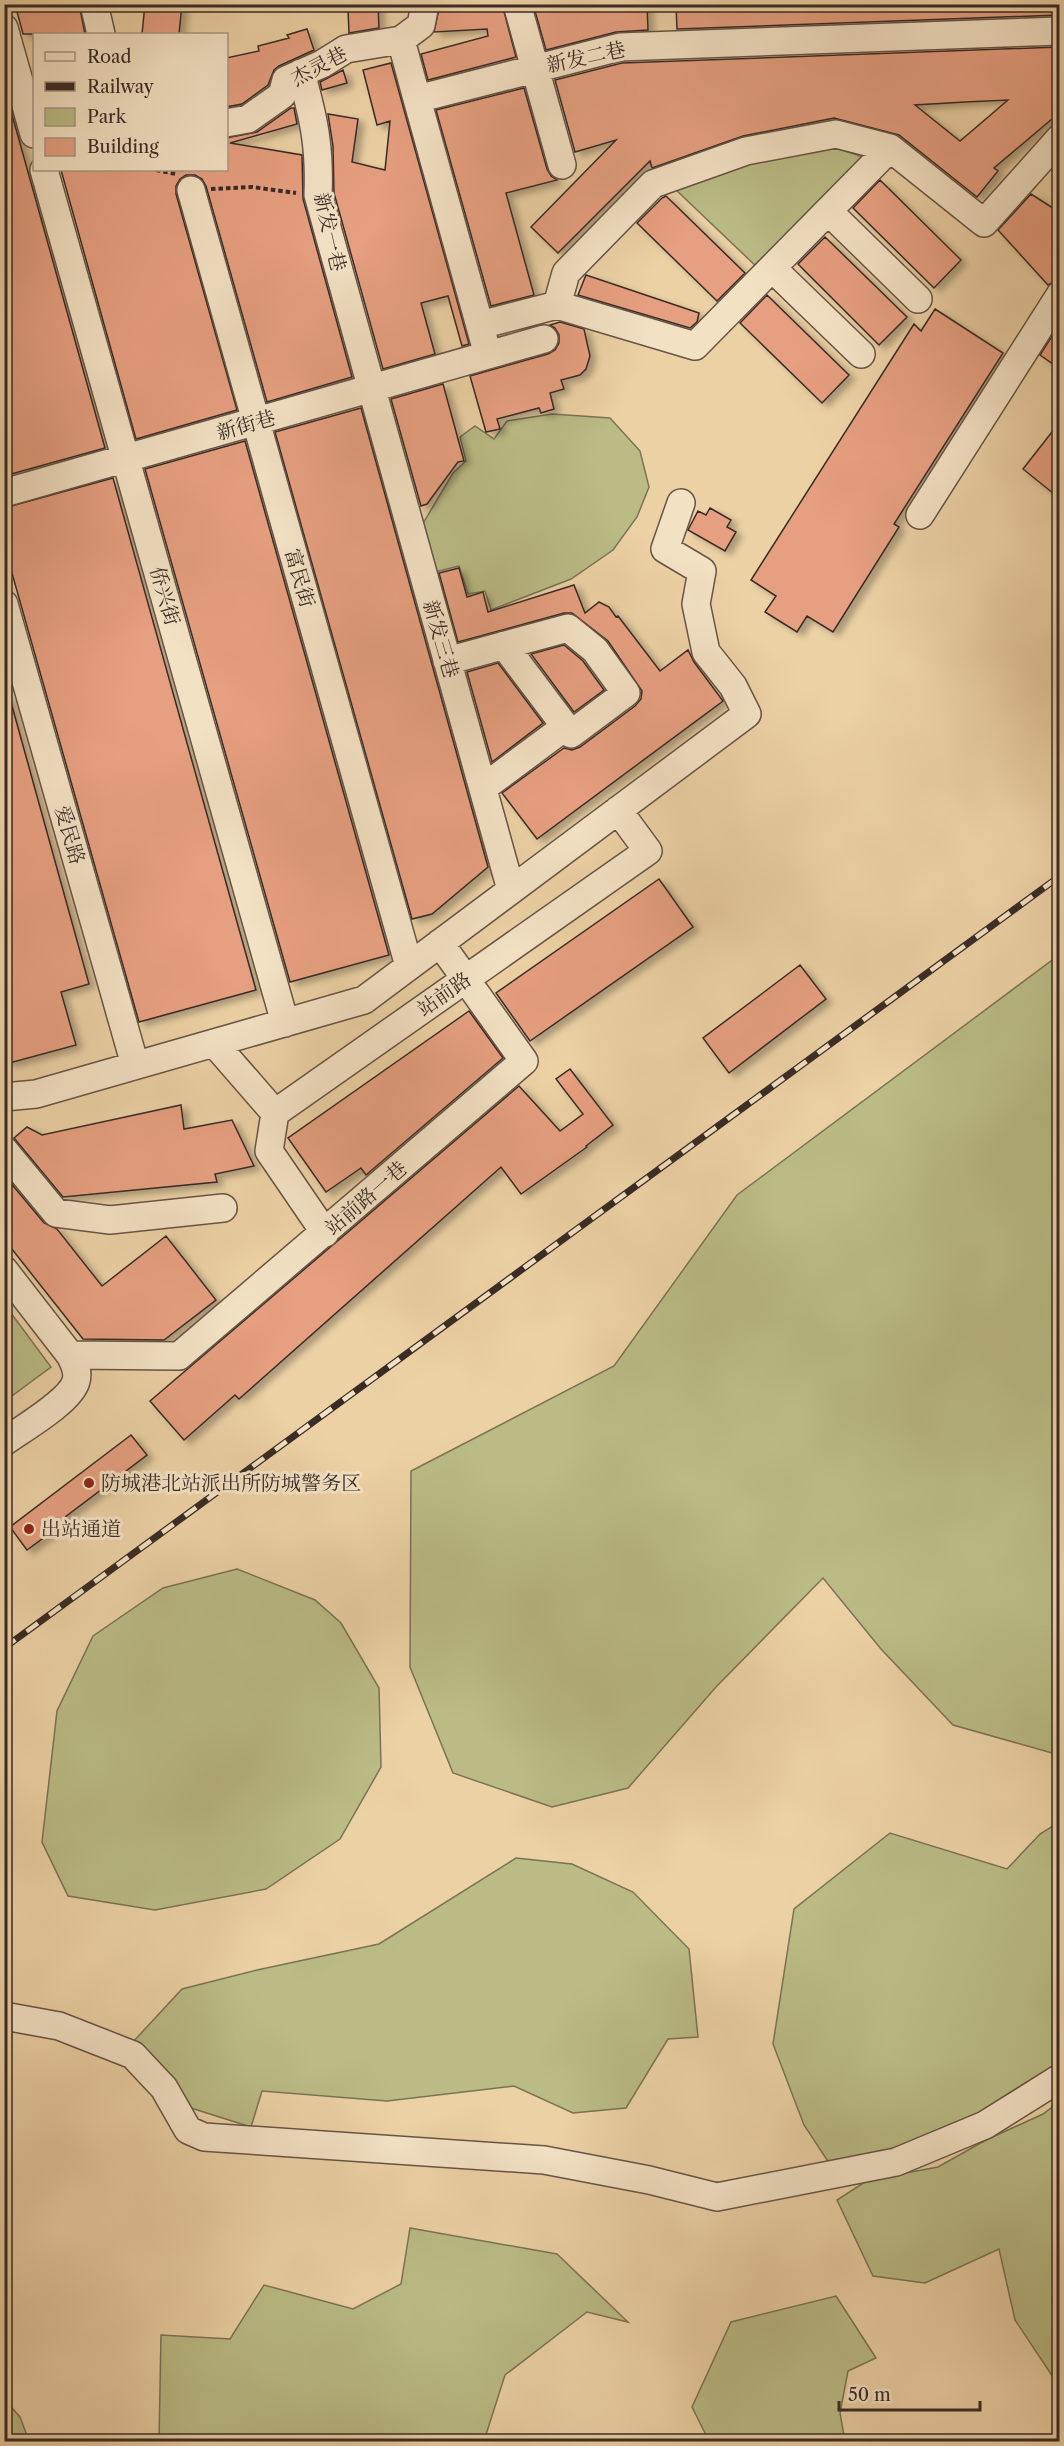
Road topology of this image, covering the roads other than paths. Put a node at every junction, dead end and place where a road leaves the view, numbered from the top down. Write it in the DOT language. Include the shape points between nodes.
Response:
graph roads {
  1 [pos="94,4"];
  2 [pos="424,4"];
  3 [pos="516,4"];
  4 [pos="4,28"];
  5 [pos="1059,31"];
  6 [pos="101,33"];
  7 [pos="401,40"];
  8 [pos="534,68"];
  9 [pos="301,73"];
  10 [pos="417,99"];
  11 [pos="228,123"];
  12 [pos="33,130"];
  13 [pos="1059,138"];
  14 [pos="890,148"];
  15 [pos="562,165"];
  16 [pos="44,171"];
  17 [pos="191,190"];
  18 [pos="828,211"];
  19 [pos="772,268"];
  20 [pos="1059,295"];
  21 [pos="918,299"];
  22 [pos="557,305"];
  23 [pos="480,325"];
  24 [pos="544,339"];
  25 [pos="861,354"];
  26 [pos="488,355"];
  27 [pos="371,389"];
  28 [pos="256,422"];
  29 [pos="126,459"];
  30 [pos="4,494"];
  31 [pos="681,503"];
  32 [pos="920,515"];
  33 [pos="4,604"];
  34 [pos="504,645"];
  35 [pos="447,661"];
  36 [pos="565,727"];
  37 [pos="483,788"];
  38 [pos="618,810"];
  39 [pos="511,890"];
  40 [pos="440,943"];
  41 [pos="409,966"];
  42 [pos="466,980"];
  43 [pos="285,1023"];
  44 [pos="214,1043"];
  45 [pos="135,1065"];
  46 [pos="4,1098"];
  47 [pos="275,1113"];
  48 [pos="4,1150"];
  49 [pos="223,1208"];
  50 [pos="325,1233"];
  51 [pos="4,1270"];
  52 [pos="70,1355"];
  53 [pos="4,1442"];
  54 [pos="4,2016"];
  55 [pos="1059,2078"];
  1 -- 6 [label="street"];
  2 -- 7 [label="street" via="421,25"];
  3 -- 8 [label="street"];
  4 -- 12 [label="street"];
  5 -- 8 [label="street, 新发二巷" via="620,47"];
  7 -- 9 [label="street, 杰灵巷" via="346,50"];
  7 -- 10 [label="street"];
  8 -- 10 [label="street, 新发二巷"];
  8 -- 15 [label="street"];
  9 -- 11 [label="street, 杰灵巷" via="286,80 282,95 248,119"];
  9 -- 27 [label="street, 新发一巷" via="314,119 318,195"];
  10 -- 23 [label="street"];
  13 -- 14 [label="street" via="984,223"];
  14 -- 18 [label="street"];
  14 -- 22 [label="street" via="836,134 746,151 653,184 566,273"];
  16 -- 29 [label="street, 侨兴街"];
  17 -- 28 [label="street, 富民街"];
  18 -- 19 [label="street"];
  18 -- 21 [label="street"];
  19 -- 22 [label="street" via="695,346"];
  19 -- 25 [label="street"];
  20 -- 32 [label="street"];
  22 -- 23 [label="street"];
  23 -- 26 [label="street"];
  24 -- 26 [label="street, 新街巷"];
  26 -- 27 [label="street, 新街巷"];
  27 -- 28 [label="street, 新街巷"];
  27 -- 35 [label="street, 新发三巷"];
  28 -- 29 [label="street, 新街巷"];
  28 -- 41 [label="street, 富民街"];
  29 -- 30 [label="street, 新街巷"];
  29 -- 43 [label="street, 侨兴街"];
  31 -- 38 [label="street" via="665,549 702,572 696,604 706,652 733,686 747,714"];
  33 -- 45 [label="street, 爱民路"];
  34 -- 35 [label="street"];
  34 -- 36 [label="street"];
  34 -- 36 [label="street" via="568,628 595,650 626,693 571,734"];
  35 -- 37 [label="street, 新发三巷"];
  36 -- 37 [label="street"];
  37 -- 39 [label="street, 新发三巷"];
  38 -- 39 [label="street"];
  38 -- 42 [label="street, 站前路" via="648,851"];
  39 -- 40 [label="street"];
  40 -- 41 [label="street"];
  40 -- 42 [label="street, 站前路一巷"];
  41 -- 43 [label="street" via="364,1000"];
  42 -- 47 [label="street, 站前路"];
  42 -- 50 [label="street, 站前路一巷" via="524,1061"];
  43 -- 44 [label="street"];
  44 -- 45 [label="street"];
  44 -- 47 [label="street"];
  45 -- 46 [label="street" via="36,1094"];
  47 -- 50 [label="street" via="269,1151"];
  48 -- 49 [label="street" via="56,1213 110,1220"];
  50 -- 52 [label="street, 站前路一巷" via="179,1356"];
  51 -- 52 [label="street"];
  52 -- 53 [label="street" via="76,1368 76,1382 69,1394"];
  54 -- 55 [label="street" via="58,2026 133,2055 164,2088 188,2130 204,2137 544,2160 717,2197 896,2162 985,2125"];
}
